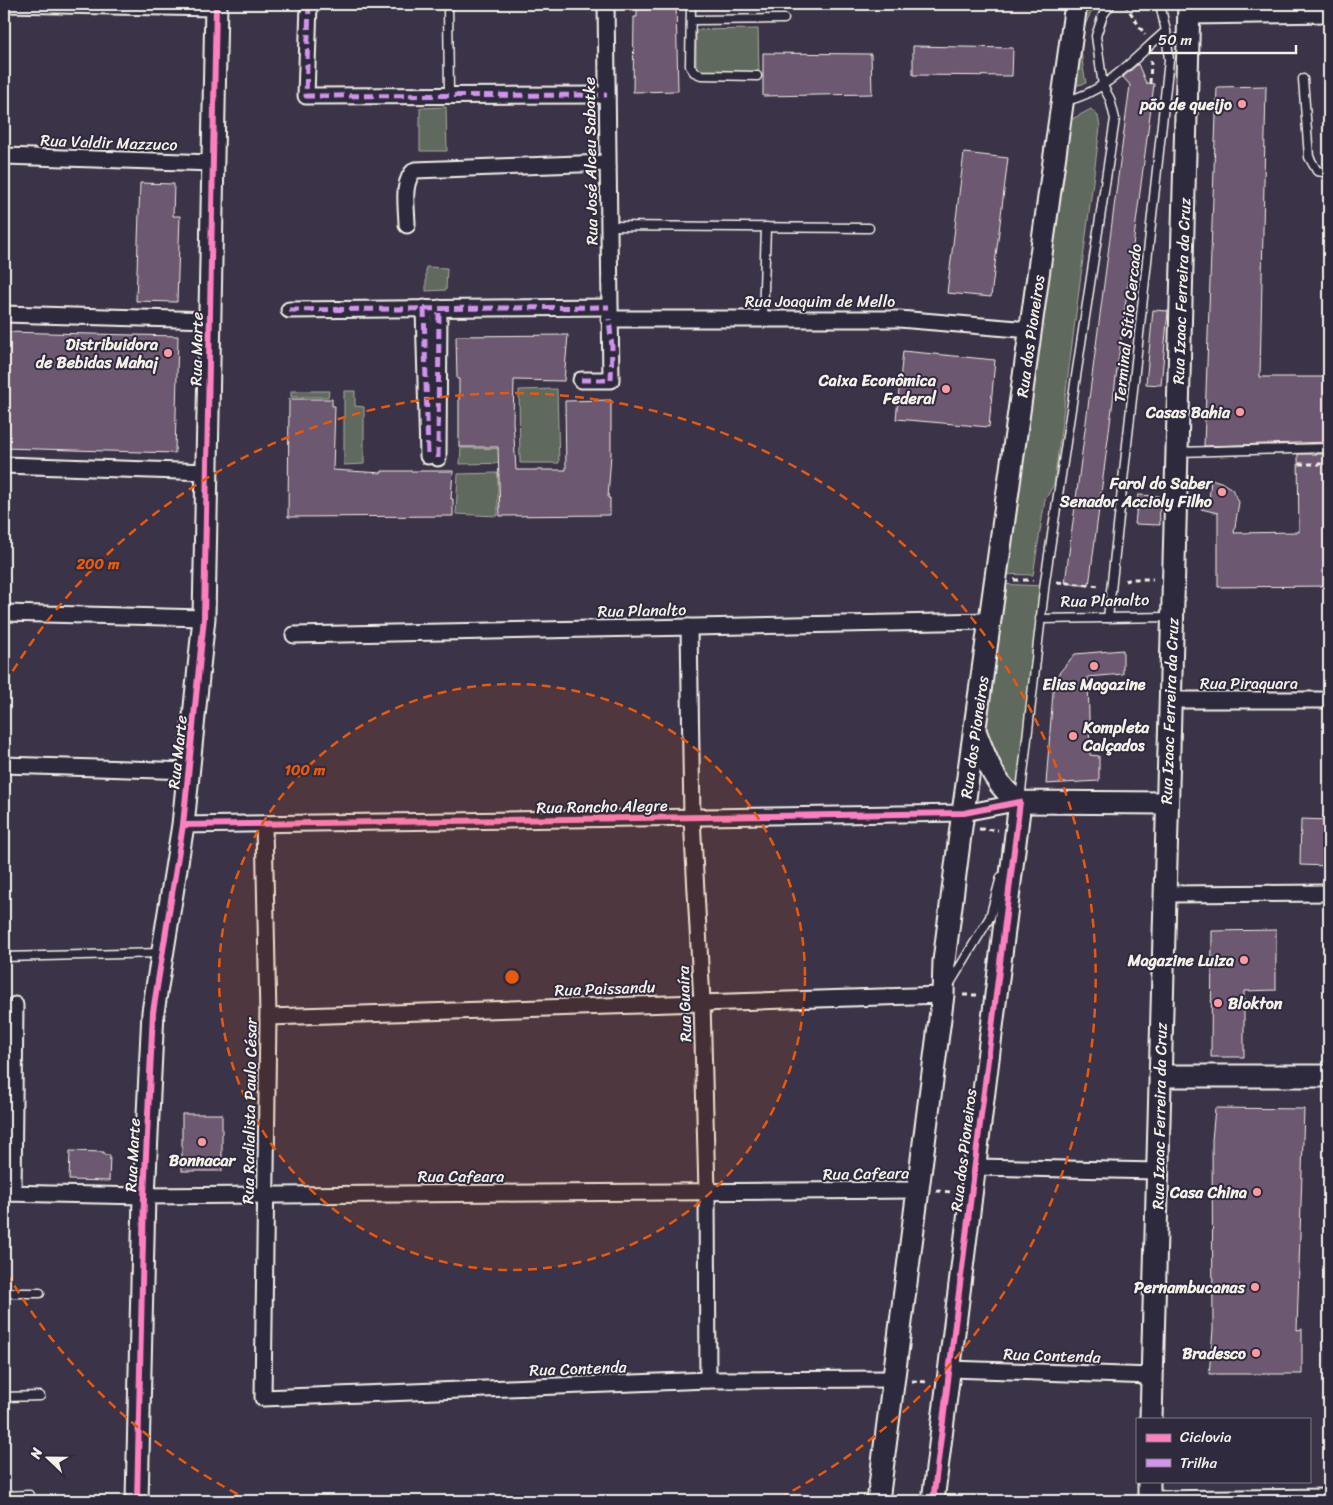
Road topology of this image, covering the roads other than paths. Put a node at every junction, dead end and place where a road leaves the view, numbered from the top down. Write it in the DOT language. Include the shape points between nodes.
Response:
graph roads {
  1 [pos="4,4"];
  2 [pos="308,4"];
  3 [pos="448,4"];
  4 [pos="606,4"];
  5 [pos="691,4"];
  6 [pos="1076,4"];
  7 [pos="1111,4"];
  8 [pos="1160,4"];
  9 [pos="216,6"];
  10 [pos="1189,10"];
  11 [pos="1329,14"];
  12 [pos="784,19"];
  13 [pos="691,20"];
  14 [pos="1166,31"];
  15 [pos="757,76"];
  16 [pos="1304,79"];
  17 [pos="1102,86"];
  18 [pos="607,94"];
  19 [pos="449,95"];
  20 [pos="1062,102"];
  21 [pos="4,156"];
  22 [pos="607,162"];
  23 [pos="213,163"];
  24 [pos="1329,172"];
  25 [pos="407,225"];
  26 [pos="608,226"];
  27 [pos="766,227"];
  28 [pos="869,228"];
  29 [pos="424,308"];
  30 [pos="439,308"];
  31 [pos="289,310"];
  32 [pos="609,313"];
  33 [pos="4,314"];
  34 [pos="764,319"];
  35 [pos="210,320"];
  36 [pos="1031,330"];
  37 [pos="581,380"];
  38 [pos="1329,448"];
  39 [pos="1176,452"];
  40 [pos="4,465"];
  41 [pos="208,472"];
  42 [pos="4,613"];
  43 [pos="1172,617"];
  44 [pos="204,618"];
  45 [pos="1108,618"];
  46 [pos="1040,619"];
  47 [pos="990,621"];
  48 [pos="689,627"];
  49 [pos="294,634"];
  50 [pos="1169,700"];
  51 [pos="1329,700"];
  52 [pos="975,731"];
  53 [pos="4,765"];
  54 [pos="190,771"];
  55 [pos="1020,802"];
  56 [pos="1166,802"];
  57 [pos="692,818"];
  58 [pos="962,820"];
  59 [pos="264,824"];
  60 [pos="183,825"];
  61 [pos="1329,893"];
  62 [pos="1164,894"];
  63 [pos="163,952"];
  64 [pos="4,957"];
  65 [pos="943,995"];
  66 [pos="702,1002"];
  67 [pos="16,1005"];
  68 [pos="268,1017"];
  69 [pos="1160,1076"];
  70 [pos="1329,1076"];
  71 [pos="975,1166"];
  72 [pos="1157,1171"];
  73 [pos="918,1190"];
  74 [pos="707,1192"];
  75 [pos="8,1193"];
  76 [pos="265,1195"];
  77 [pos="144,1196"];
  78 [pos="4,1293"];
  79 [pos="40,1293"];
  80 [pos="949,1376"];
  81 [pos="1152,1376"];
  82 [pos="894,1379"];
  83 [pos="708,1380"];
  84 [pos="40,1396"];
  85 [pos="4,1397"];
  86 [pos="263,1398"];
  87 [pos="1151,1418"];
  88 [pos="1149,1494"];
  89 [pos="29,1495"];
  90 [pos="4,1496"];
  91 [pos="1329,1497"];
  92 [pos="137,1501"];
  93 [pos="878,1501"];
  94 [pos="933,1501"];
  1 -- 9 [label="street"];
  2 -- 19 [label="street" via="306,96"];
  3 -- 19 [label="lane"];
  4 -- 18 [label="street, Rua José Alceu Sabatke"];
  5 -- 13 [label="lane"];
  6 -- 20 [label="street, Rua dos Pioneiros"];
  7 -- 17 [label="lane" via="1103,14 1096,36"];
  8 -- 14 [label="lane, Terminal Sítio Cercado"];
  9 -- 23 [label="street, Rua Marte"];
  10 -- 11 [label="street"];
  10 -- 39 [label="street, Rua Izaac Ferreira da Cruz"];
  12 -- 13 [label="lane"];
  13 -- 15 [label="lane" via="690,66 694,72 701,75"];
  14 -- 17 [label="lane"];
  14 -- 45 [label="lane, Terminal Sítio Cercado" via="1169,60"];
  16 -- 24 [label="lane" via="1310,157 1317,170"];
  17 -- 20 [label="lane" via="1088,95"];
  17 -- 46 [label="lane" via="1110,99 1115,119"];
  18 -- 19 [label="street"];
  18 -- 22 [label="street, Rua José Alceu Sabatke"];
  20 -- 36 [label="street, Rua dos Pioneiros"];
  21 -- 23 [label="street, Rua Valdir Mazzuco"];
  22 -- 25 [label="street" via="415,170 407,182"];
  22 -- 26 [label="street, Rua José Alceu Sabatke"];
  23 -- 35 [label="street, Rua Marte"];
  26 -- 27 [label="lane"];
  26 -- 32 [label="street, Rua José Alceu Sabatke"];
  27 -- 28 [label="lane"];
  27 -- 34 [label="lane"];
  29 -- 30 [label="street, Rua Joaquim de Mello"];
  29 -- 30 [label="street" via="433,457"];
  29 -- 31 [label="street, Rua Joaquim de Mello"];
  30 -- 32 [label="street, Rua Joaquim de Mello"];
  32 -- 34 [label="street, Rua Joaquim de Mello"];
  32 -- 37 [label="street, Rua José Alceu Sabatke" via="611,380"];
  33 -- 35 [label="street"];
  34 -- 36 [label="street, Rua Joaquim de Mello" via="900,319"];
  35 -- 41 [label="street, Rua Marte"];
  36 -- 47 [label="street, Rua dos Pioneiros"];
  38 -- 39 [label="lane"];
  39 -- 43 [label="street, Rua Izaac Ferreira da Cruz"];
  40 -- 41 [label="street"];
  41 -- 44 [label="street, Rua Marte"];
  42 -- 44 [label="street"];
  43 -- 45 [label="lane, Rua Planalto"];
  43 -- 50 [label="street, Rua Izaac Ferreira da Cruz"];
  44 -- 54 [label="street, Rua Marte"];
  45 -- 46 [label="lane, Rua Planalto"];
  46 -- 55 [label="lane, Rua dos Pioneiros"];
  47 -- 48 [label="street, Rua Planalto"];
  47 -- 52 [label="street, Rua dos Pioneiros"];
  48 -- 49 [label="street, Rua Planalto"];
  48 -- 57 [label="street, Rua Guaíra"];
  50 -- 51 [label="street, Rua Piraquara"];
  50 -- 56 [label="street, Rua Izaac Ferreira da Cruz"];
  52 -- 55 [label="street" via="999,784 1009,796"];
  52 -- 58 [label="street, Rua dos Pioneiros"];
  53 -- 54 [label="street"];
  54 -- 60 [label="street, Rua Marte"];
  55 -- 56 [label="street, Rua Rancho Alegre"];
  55 -- 58 [label="street, Rua Rancho Alegre"];
  55 -- 65 [label="lane" via="990,917"];
  55 -- 71 [label="street, Rua dos Pioneiros"];
  56 -- 62 [label="street, Rua Izaac Ferreira da Cruz"];
  57 -- 58 [label="street, Rua Rancho Alegre"];
  57 -- 59 [label="street, Rua Rancho Alegre"];
  57 -- 66 [label="street, Rua Guaíra"];
  58 -- 65 [label="street, Rua dos Pioneiros" via="944,960"];
  59 -- 60 [label="street, Rua Rancho Alegre"];
  59 -- 68 [label="street, Rua Radialista Paulo César"];
  60 -- 63 [label="street, Rua Marte"];
  61 -- 62 [label="street"];
  62 -- 69 [label="street, Rua Izaac Ferreira da Cruz"];
  63 -- 64 [label="lane"];
  63 -- 77 [label="street, Rua Marte" via="153,1012"];
  65 -- 66 [label="street, Rua Paissandu"];
  65 -- 73 [label="street, Rua dos Pioneiros"];
  66 -- 68 [label="street, Rua Paissandu"];
  66 -- 74 [label="street, Rua Guaíra"];
  67 -- 75 [label="street"];
  68 -- 76 [label="street, Rua Radialista Paulo César"];
  69 -- 70 [label="street"];
  69 -- 72 [label="street, Rua Izaac Ferreira da Cruz"];
  71 -- 72 [label="street"];
  71 -- 80 [label="street, Rua dos Pioneiros"];
  72 -- 81 [label="street, Rua Izaac Ferreira da Cruz"];
  73 -- 74 [label="street, Rua Cafeara"];
  73 -- 82 [label="street, Rua dos Pioneiros"];
  74 -- 76 [label="street, Rua Cafeara"];
  74 -- 83 [label="street, Rua Guaíra"];
  75 -- 77 [label="street, Rua Cafeara"];
  76 -- 77 [label="street, Rua Cafeara"];
  76 -- 86 [label="street, Rua Radialista Paulo César"];
  77 -- 92 [label="street, Rua Marte"];
  78 -- 79 [label="lane"];
  80 -- 81 [label="street, Rua Contenda"];
  80 -- 94 [label="street, Rua dos Pioneiros"];
  81 -- 87 [label="street, Rua Izaac Ferreira da Cruz"];
  82 -- 83 [label="street, Rua Contenda"];
  82 -- 93 [label="street, Rua dos Pioneiros"];
  83 -- 86 [label="street, Rua Contenda"];
  84 -- 85 [label="lane"];
  88 -- 91 [label="street"];
  89 -- 90 [label="lane"];
}
